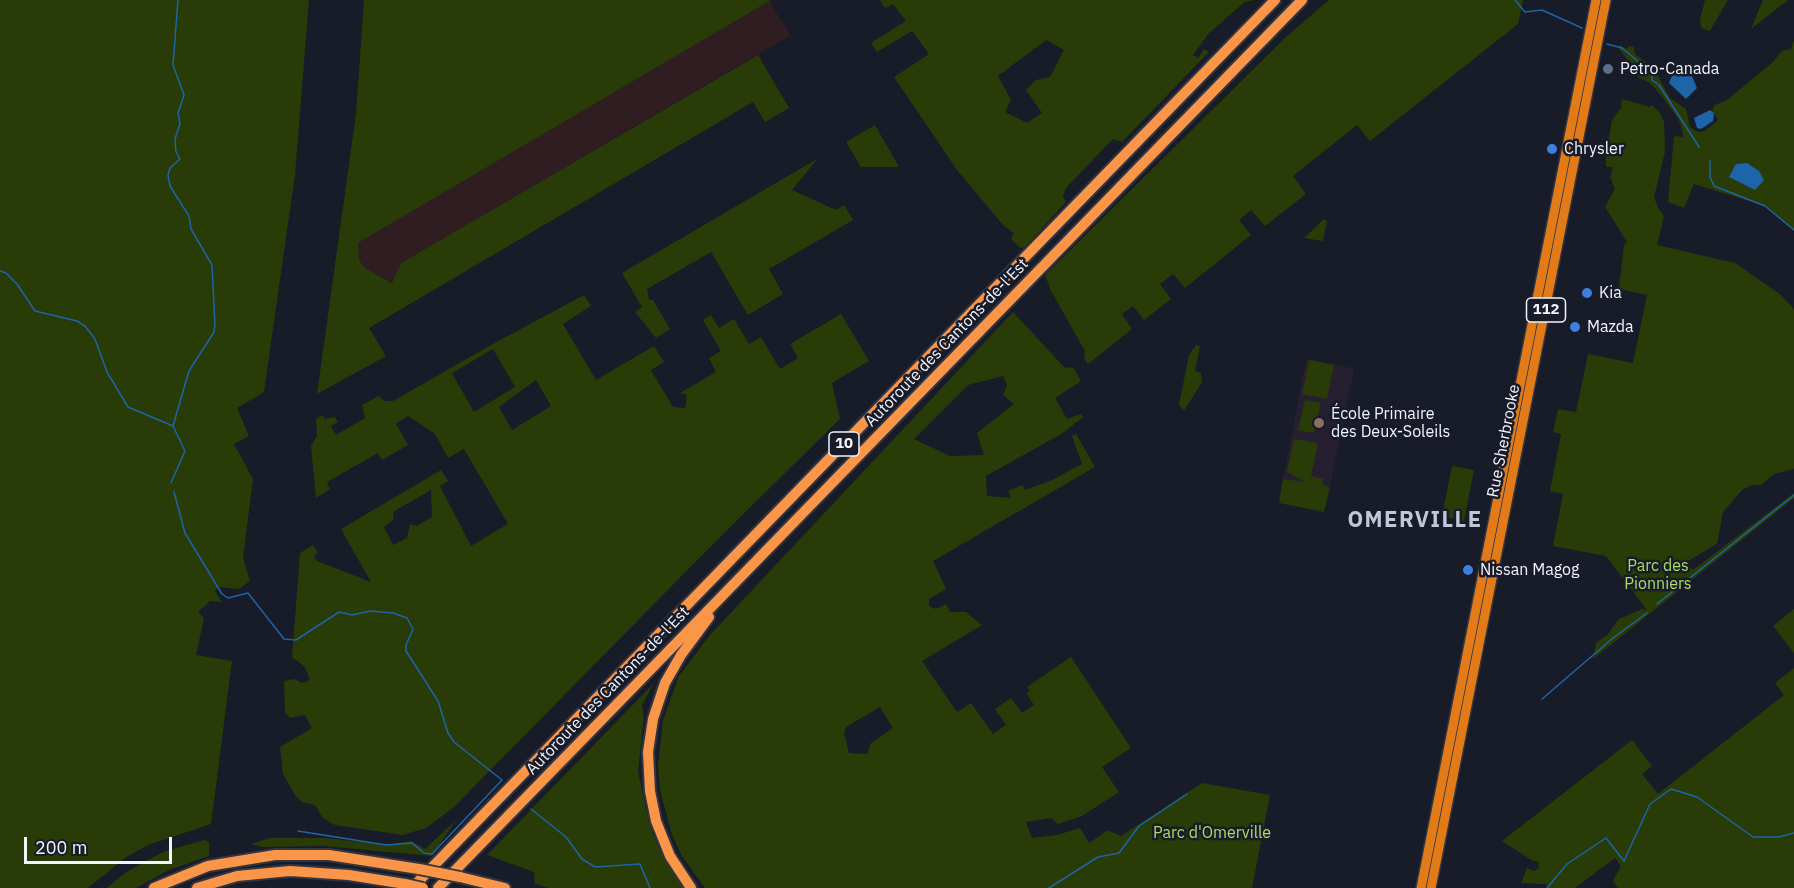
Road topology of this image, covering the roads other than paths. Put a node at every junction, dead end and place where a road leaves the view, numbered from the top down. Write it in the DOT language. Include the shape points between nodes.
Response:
graph roads {
  1 [pos="1275,0"];
  2 [pos="1302,0"];
  3 [pos="1596,0"];
  4 [pos="1606,0"];
  5 [pos="730,588"];
  6 [pos="409,886"];
  7 [pos="154,888"];
  8 [pos="196,888"];
  9 [pos="423,888"];
  10 [pos="438,888"];
  11 [pos="505,888"];
  12 [pos="691,888"];
  13 [pos="1421,888"];
  14 [pos="1431,888"];
  1 -- 6 [label="highway, Autoroute des Cantons-de-l'Est / 10"];
  2 -- 5 [label="highway, Autoroute des Cantons-de-l'Est / 10"];
  3 -- 13 [label="main road, Rue Sherbrooke / 112"];
  4 -- 14 [label="main road, Rue Sherbrooke / 112"];
  5 -- 10 [label="highway, Autoroute des Cantons-de-l'Est / 10"];
  5 -- 12 [label="highway" via="671,671 649,740 648,778 656,821 670,856"];
  6 -- 8 [label="highway" via="340,874 290,871 237,876"];
  6 -- 9 [label="highway, bridge"];
  7 -- 11 [label="highway, bridge" via="208,866 275,855 329,855"];
}
